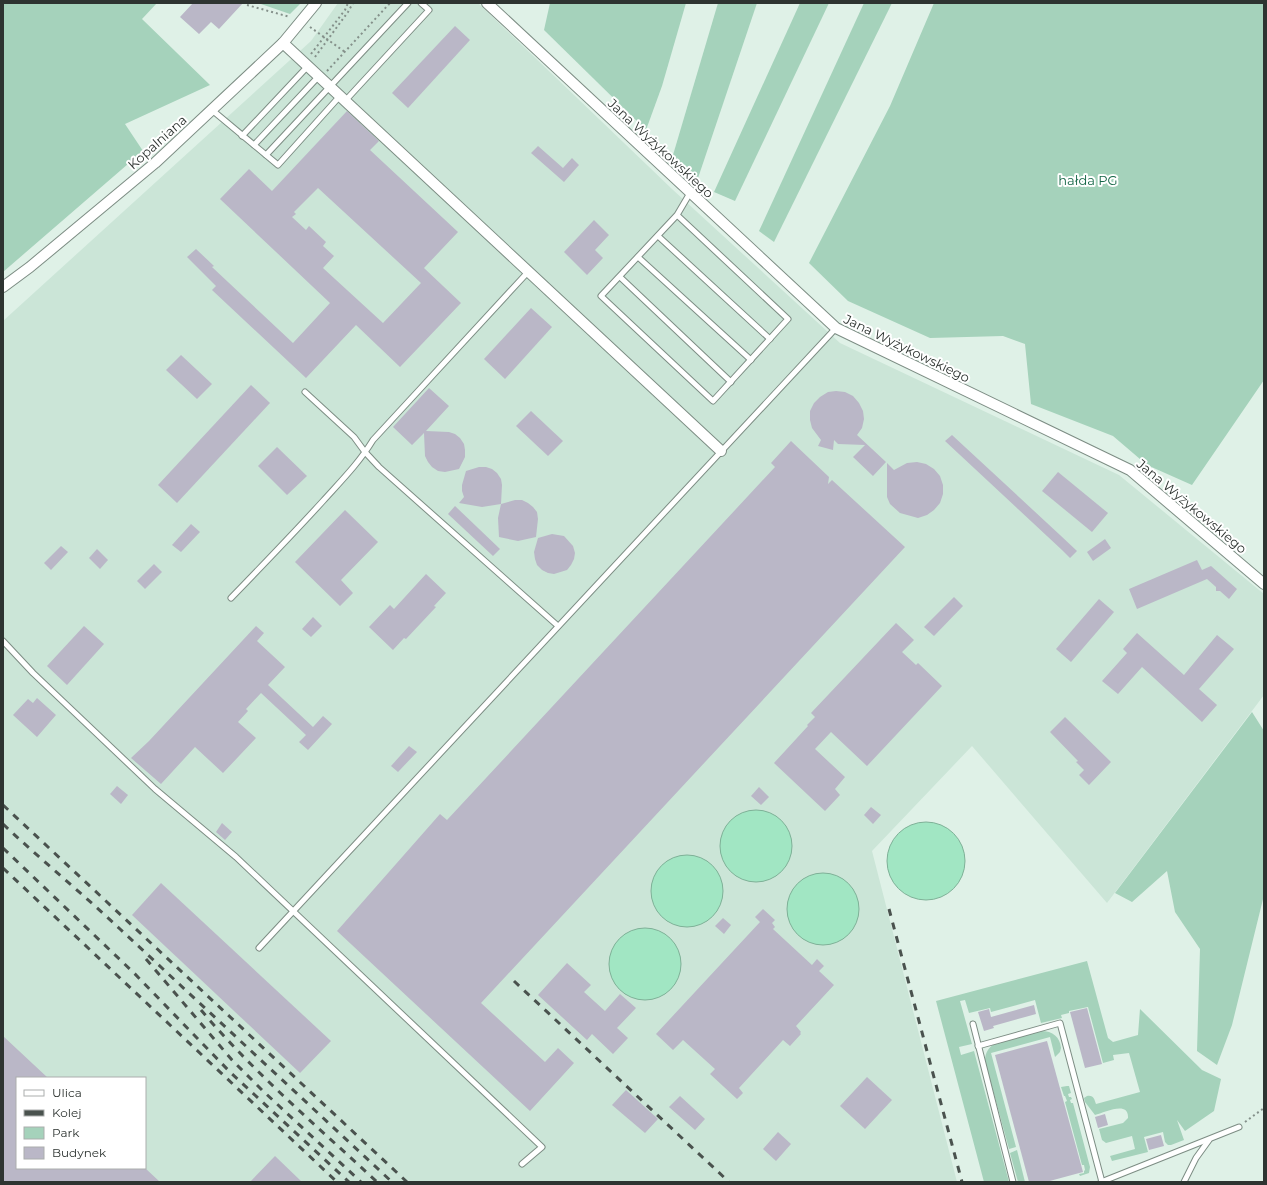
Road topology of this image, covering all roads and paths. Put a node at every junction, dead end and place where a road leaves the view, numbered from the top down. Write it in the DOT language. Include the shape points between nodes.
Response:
graph roads {
  1 [pos="316,3"];
  2 [pos="348,3"];
  3 [pos="353,3"];
  4 [pos="390,3"];
  5 [pos="408,3"];
  6 [pos="421,3"];
  7 [pos="487,3"];
  8 [pos="283,43"];
  9 [pos="306,65"];
  10 [pos="322,75"];
  11 [pos="330,87"];
  12 [pos="342,99"];
  13 [pos="212,110"];
  14 [pos="242,136"];
  15 [pos="254,145"];
  16 [pos="266,155"];
  17 [pos="690,193"];
  18 [pos="677,215"];
  19 [pos="658,236"];
  20 [pos="638,257"];
  21 [pos="528,272"];
  22 [pos="620,277"];
  23 [pos="3,287"];
  24 [pos="836,328"];
  25 [pos="770,339"];
  26 [pos="751,360"];
  27 [pos="731,382"];
  28 [pos="305,392"];
  29 [pos="721,450"];
  30 [pos="365,452"];
  31 [pos="1264,584"];
  32 [pos="231,598"];
  33 [pos="558,626"];
  34 [pos="3,641"];
  35 [pos="292,911"];
  36 [pos="259,948"];
  37 [pos="973,1024"];
  38 [pos="978,1046"];
  39 [pos="1264,1108"];
  40 [pos="1239,1127"];
  41 [pos="1210,1139"];
  42 [pos="522,1164"];
  43 [pos="1013,1182"];
  44 [pos="1101,1182"];
  45 [pos="1184,1182"];
  1 -- 8 [label="street, Kopalniana"];
  2 -- 9 [label="path"];
  3 -- 9 [label="path"];
  4 -- 10 [label="path"];
  5 -- 11 [label="lane"];
  6 -- 12 [label="lane" via="429,10"];
  7 -- 17 [label="street, Jana Wyżykowskiego"];
  8 -- 9 [label="street"];
  8 -- 13 [label="street, Kopalniana"];
  9 -- 10 [label="street"];
  9 -- 14 [label="lane"];
  10 -- 11 [label="street"];
  10 -- 15 [label="lane"];
  11 -- 12 [label="street"];
  11 -- 16 [label="lane"];
  12 -- 16 [label="lane" via="278,165"];
  12 -- 21 [label="street"];
  13 -- 14 [label="lane"];
  13 -- 23 [label="street, Kopalniana" via="155,163"];
  14 -- 15 [label="lane"];
  15 -- 16 [label="lane"];
  17 -- 18 [label="lane"];
  17 -- 24 [label="street, Jana Wyżykowskiego"];
  18 -- 19 [label="lane"];
  18 -- 25 [label="lane" via="788,319"];
  19 -- 20 [label="lane"];
  19 -- 25 [label="lane"];
  20 -- 22 [label="lane"];
  20 -- 26 [label="lane"];
  21 -- 29 [label="street"];
  21 -- 30 [label="lane" via="373,440"];
  22 -- 27 [label="lane"];
  22 -- 27 [label="lane" via="601,296 713,401"];
  24 -- 29 [label="lane"];
  24 -- 31 [label="street, Jana Wyżykowskiego" via="1130,470"];
  25 -- 26 [label="lane"];
  26 -- 27 [label="lane"];
  28 -- 30 [label="lane" via="354,437"];
  29 -- 33 [label="lane"];
  30 -- 32 [label="lane" via="353,469"];
  30 -- 33 [label="lane"];
  33 -- 35 [label="lane"];
  34 -- 35 [label="lane" via="33,673 150,784 236,857"];
  35 -- 36 [label="lane"];
  35 -- 42 [label="lane" via="542,1147"];
  37 -- 38 [label="lane"];
  38 -- 43 [label="lane"];
  38 -- 44 [label="lane" via="1060,1023"];
  39 -- 40 [label="path"];
  40 -- 41 [label="lane"];
  41 -- 44 [label="lane"];
  41 -- 45 [label="lane" via="1196,1158"];
}
